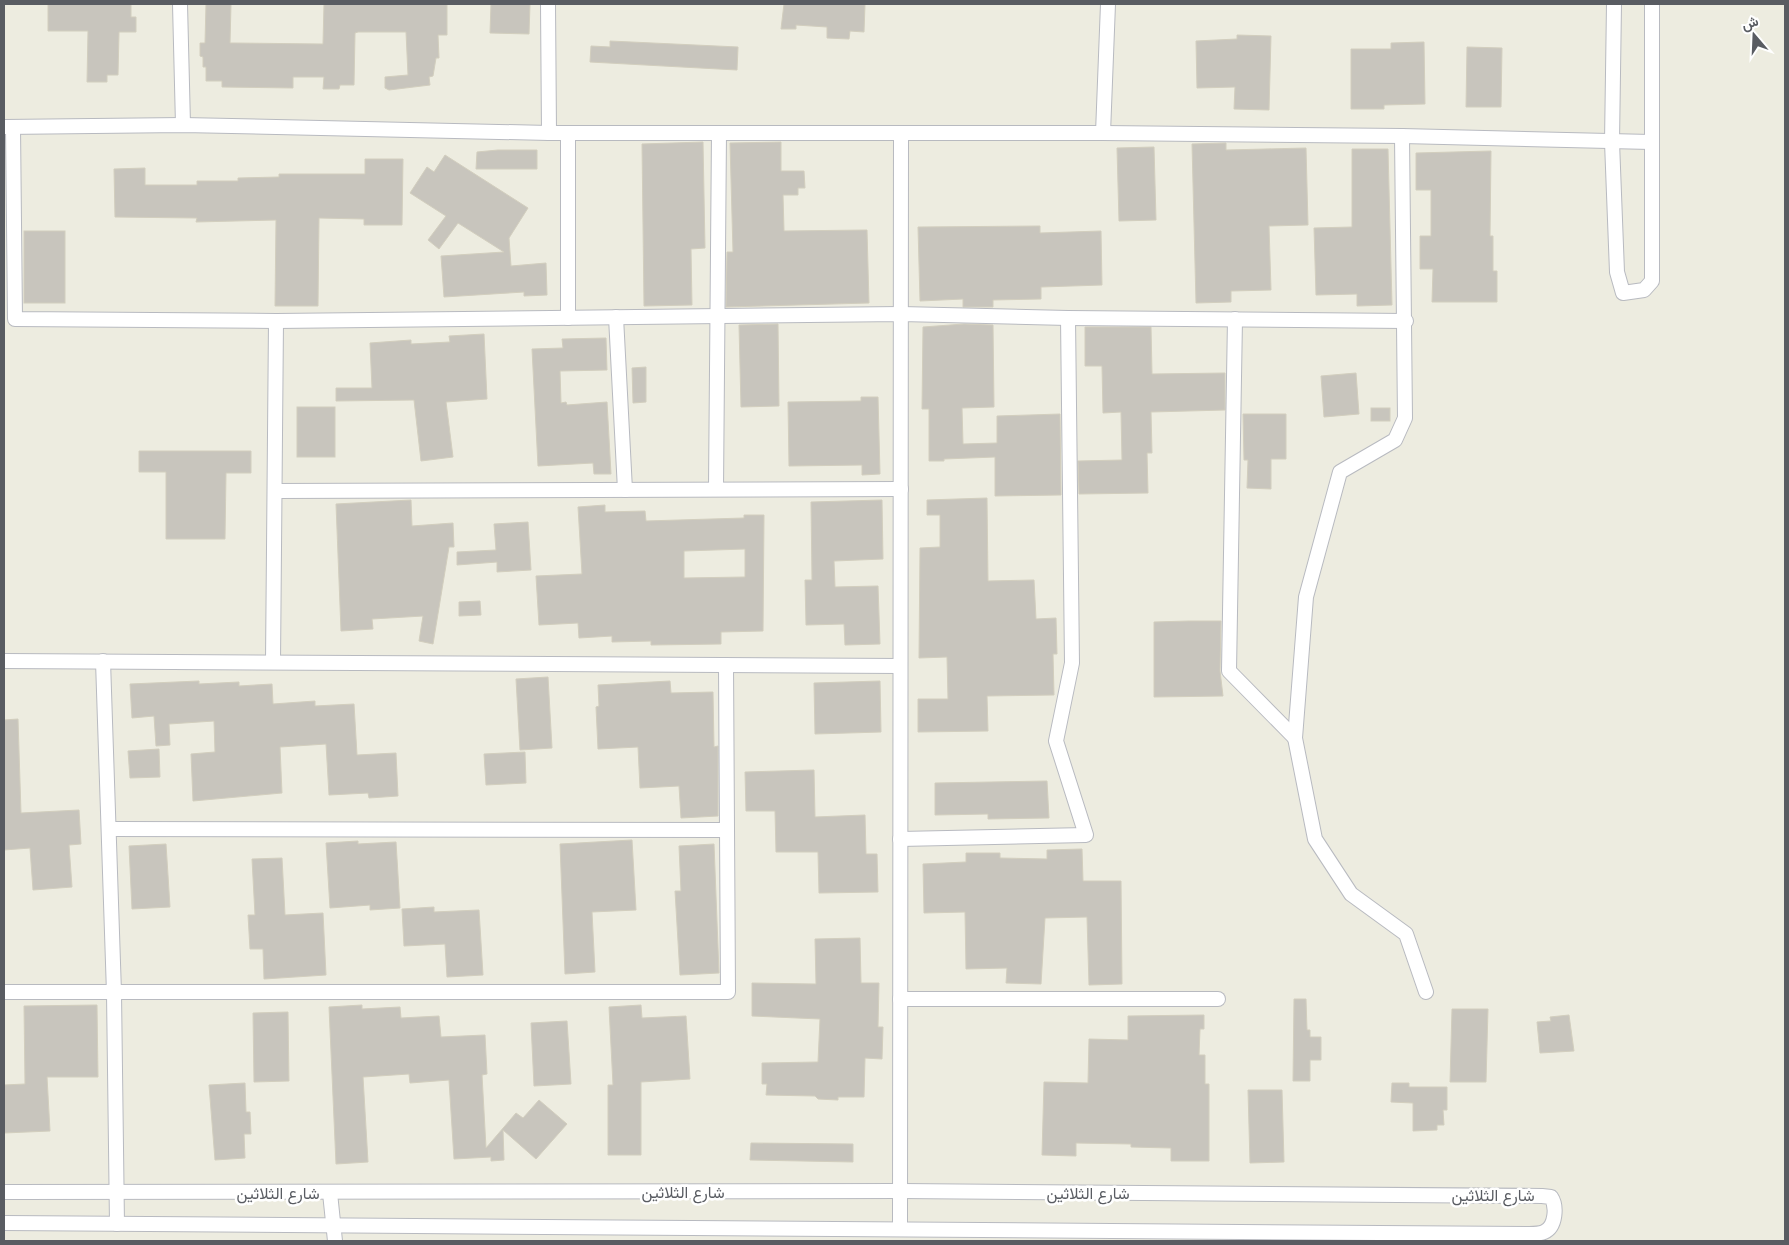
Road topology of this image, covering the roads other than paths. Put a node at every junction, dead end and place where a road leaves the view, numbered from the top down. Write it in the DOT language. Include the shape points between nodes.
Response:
graph roads {
  1 [pos="180,4"];
  2 [pos="548,4"];
  3 [pos="1108,4"];
  4 [pos="1614,4"];
  5 [pos="1652,4"];
  6 [pos="183,125"];
  7 [pos="8,127"];
  8 [pos="549,133"];
  9 [pos="568,133"];
  10 [pos="718,133"];
  11 [pos="901,133"];
  12 [pos="1103,133"];
  13 [pos="1402,136"];
  14 [pos="1612,142"];
  15 [pos="1651,142"];
  16 [pos="901,314"];
  17 [pos="716,316"];
  18 [pos="616,317"];
  19 [pos="568,318"];
  20 [pos="1068,318"];
  21 [pos="1235,320"];
  22 [pos="276,321"];
  23 [pos="1406,321"];
  24 [pos="716,489"];
  25 [pos="901,489"];
  26 [pos="625,490"];
  27 [pos="275,491"];
  28 [pos="4,661"];
  29 [pos="104,661"];
  30 [pos="273,662"];
  31 [pos="726,665"];
  32 [pos="900,666"];
  33 [pos="1296,738"];
  34 [pos="109,829"];
  35 [pos="727,830"];
  36 [pos="900,839"];
  37 [pos="4,992"];
  38 [pos="1426,992"];
  39 [pos="114,993"];
  40 [pos="900,999"];
  41 [pos="1218,999"];
  42 [pos="4,1192"];
  43 [pos="118,1192"];
  44 [pos="900,1192"];
  45 [pos="330,1193"];
  46 [pos="4,1223"];
  47 [pos="117,1224"];
  48 [pos="333,1225"];
  49 [pos="900,1228"];
  50 [pos="869,1235"];
  51 [pos="335,1241"];
  1 -- 6 [label="street"];
  2 -- 8 [label="street"];
  3 -- 12 [label="street"];
  4 -- 14 [label="street"];
  5 -- 15 [label="street"];
  6 -- 7 [label="street"];
  6 -- 8 [label="street"];
  7 -- 22 [label="street" via="15,318"];
  8 -- 9 [label="street"];
  9 -- 10 [label="street"];
  9 -- 19 [label="street"];
  10 -- 11 [label="street"];
  10 -- 17 [label="street"];
  11 -- 12 [label="street"];
  11 -- 16 [label="street"];
  12 -- 13 [label="street"];
  13 -- 14 [label="street"];
  13 -- 23 [label="street"];
  14 -- 15 [label="street"];
  14 -- 15 [label="street" via="1617,272 1623,293 1644,290 1652,281"];
  16 -- 17 [label="street"];
  16 -- 20 [label="street"];
  16 -- 25 [label="street"];
  17 -- 18 [label="street"];
  17 -- 24 [label="street"];
  18 -- 19 [label="street"];
  18 -- 26 [label="street"];
  19 -- 22 [label="street"];
  20 -- 21 [label="street"];
  20 -- 36 [label="street" via="1072,664 1056,741 1086,835"];
  21 -- 23 [label="street"];
  21 -- 33 [label="street" via="1230,671"];
  22 -- 27 [label="street"];
  23 -- 33 [label="street" via="1405,418 1394,440 1340,472 1306,597"];
  24 -- 25 [label="street"];
  24 -- 26 [label="street"];
  25 -- 32 [label="street"];
  26 -- 27 [label="street"];
  27 -- 30 [label="street"];
  28 -- 29 [label="street"];
  29 -- 30 [label="street"];
  29 -- 34 [label="street"];
  30 -- 31 [label="street"];
  31 -- 32 [label="street"];
  31 -- 35 [label="street"];
  32 -- 36 [label="street"];
  33 -- 38 [label="street" via="1314,839 1351,894 1406,934"];
  34 -- 35 [label="street"];
  34 -- 39 [label="street"];
  35 -- 39 [label="street" via="728,992"];
  36 -- 40 [label="street"];
  37 -- 39 [label="street"];
  39 -- 43 [label="street"];
  40 -- 41 [label="street"];
  40 -- 44 [label="street"];
  42 -- 43 [label="street, شارع الثلاثين"];
  43 -- 45 [label="street, شارع الثلاثين"];
  43 -- 47 [label="street"];
  44 -- 45 [label="street, شارع الثلاثين"];
  44 -- 49 [label="street"];
  44 -- 49 [label="street, شارع الثلاثين" via="1542,1196 1552,1197 1555,1213 1549,1229 1529,1234"];
  45 -- 48 [label="street"];
  46 -- 47 [label="street, شارع الثلاثين"];
  47 -- 48 [label="street, شارع الثلاثين"];
  48 -- 50 [label="street, شارع الثلاثين"];
  48 -- 51 [label="street"];
  49 -- 50 [label="street, شارع الثلاثين"];
}
